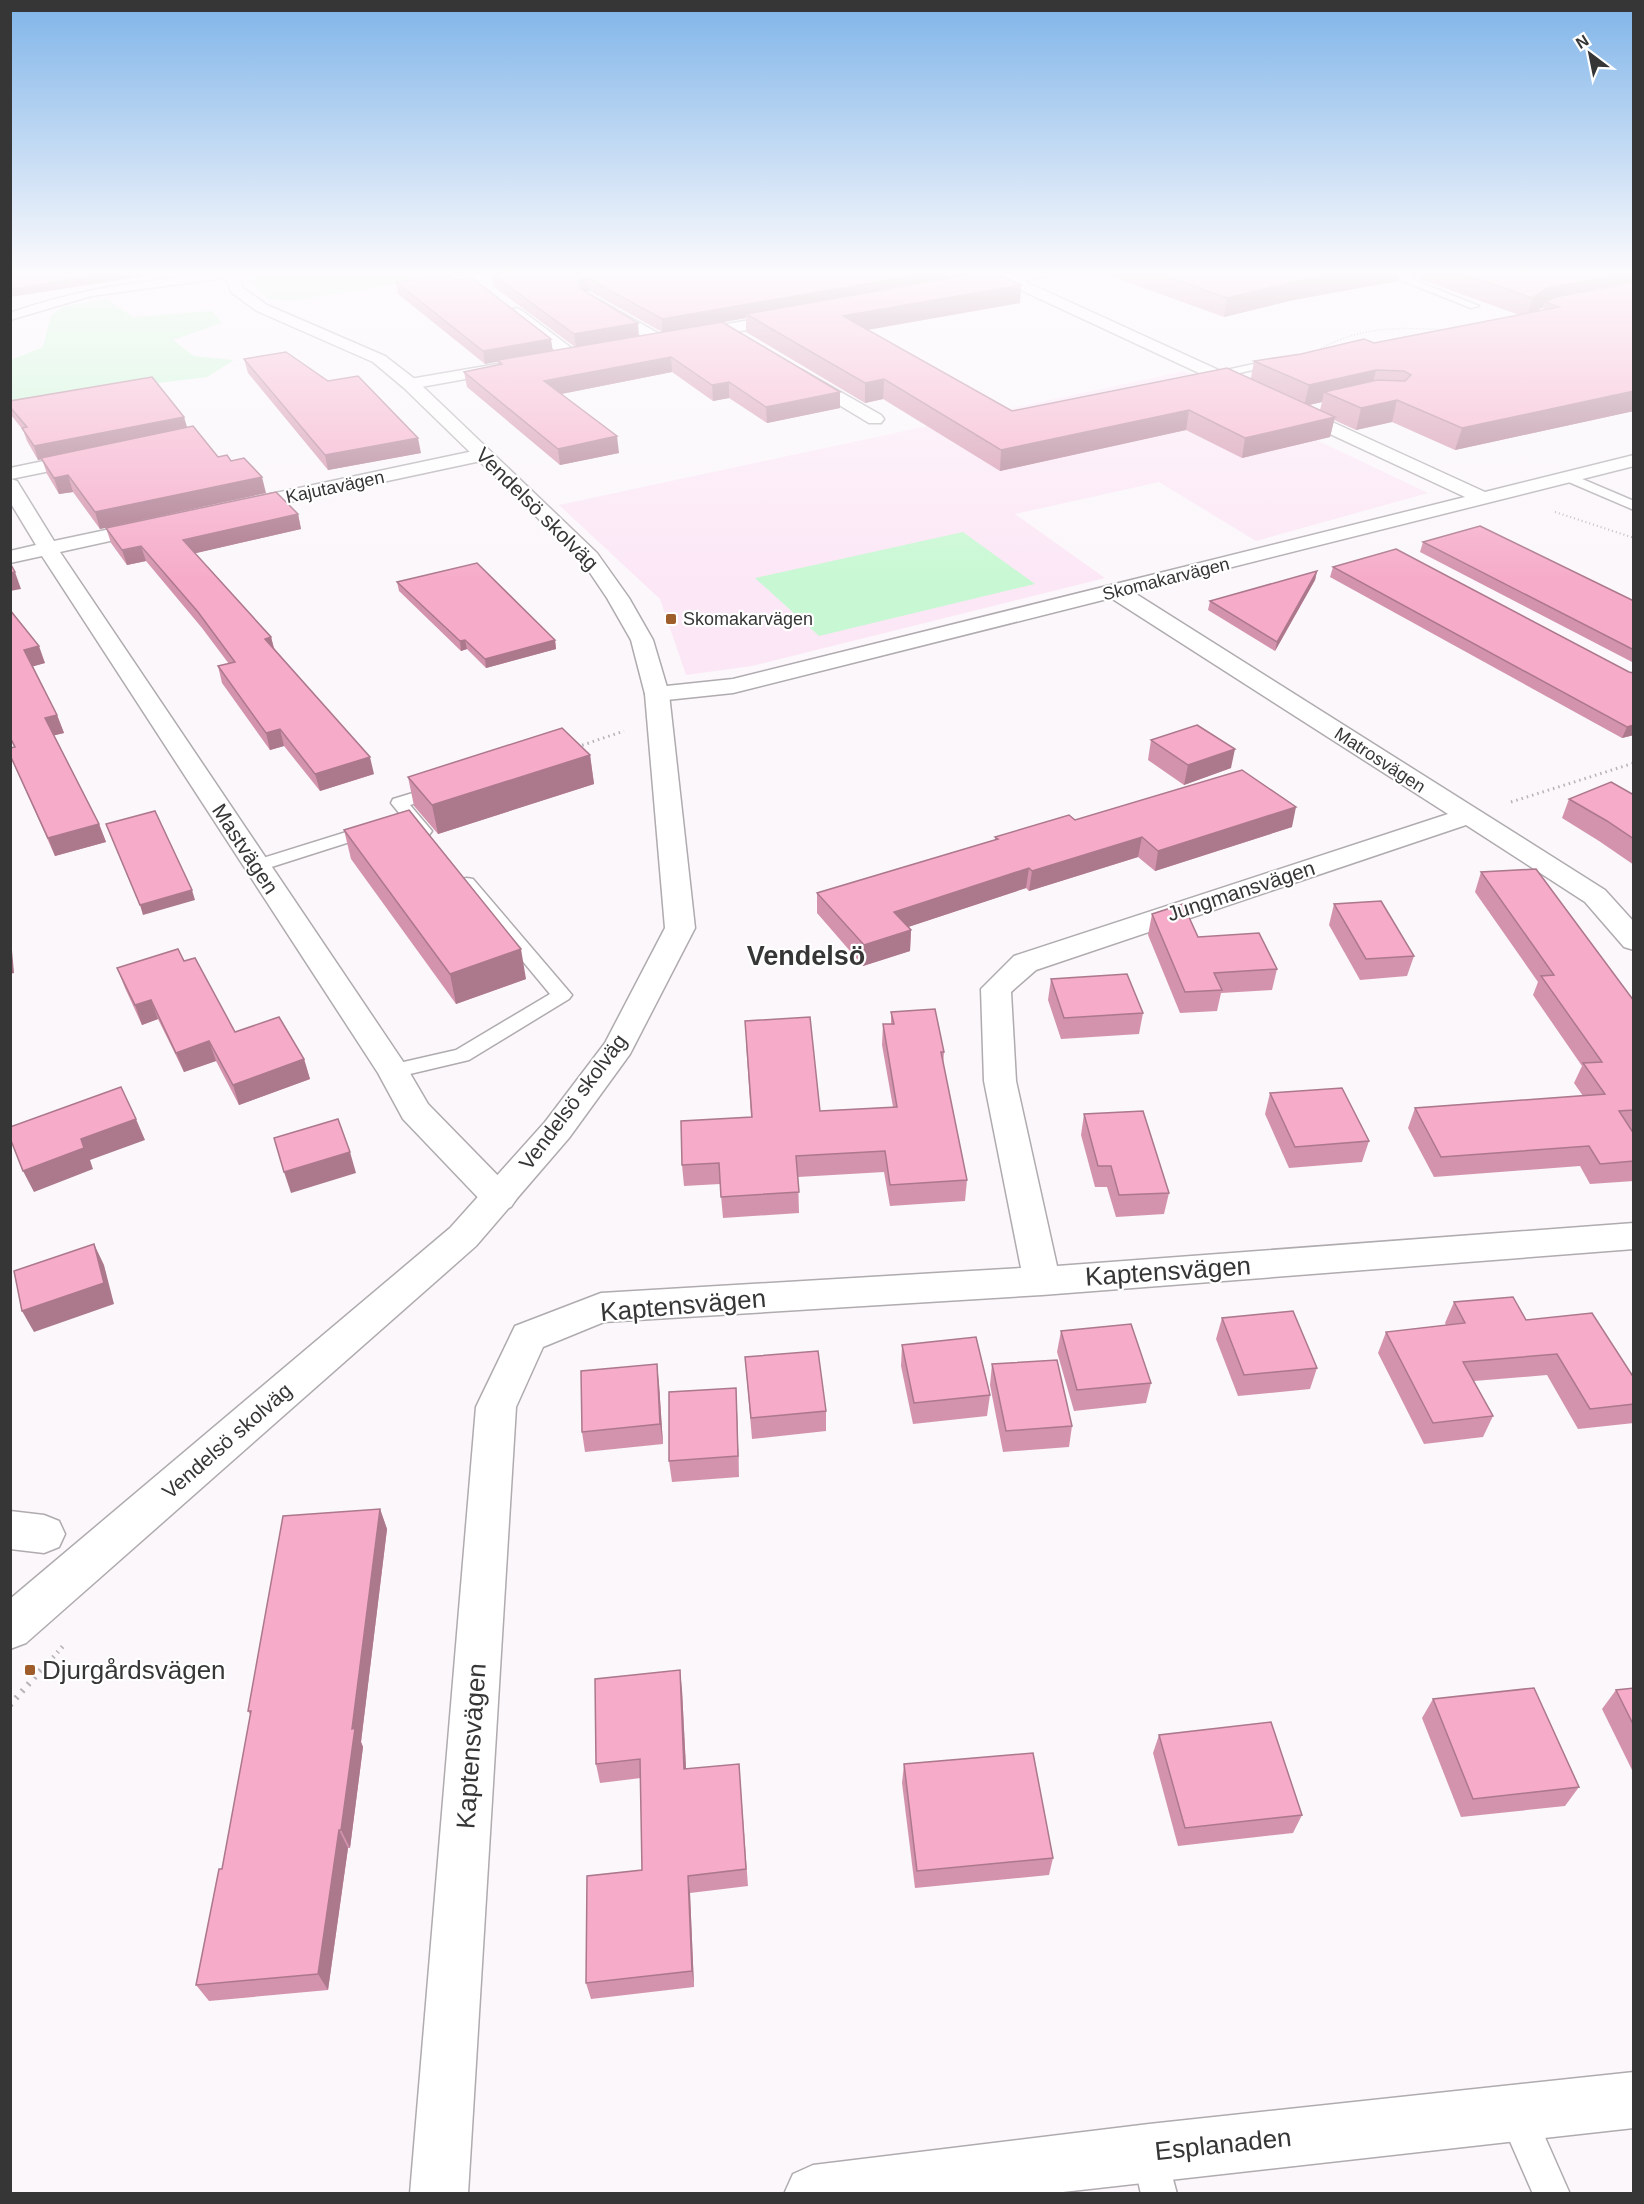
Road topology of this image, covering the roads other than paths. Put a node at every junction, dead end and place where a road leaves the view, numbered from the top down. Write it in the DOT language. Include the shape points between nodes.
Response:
graph roads {
  1 [pos="400,376"];
  2 [pos="456,376"];
  3 [pos="804,376"];
  4 [pos="1219,376"];
  5 [pos="410,384"];
  6 [pos="1320,408"];
  7 [pos="1299,413"];
  8 [pos="875,419"];
  9 [pos="100,456"];
  10 [pos="471,458"];
  11 [pos="1634,460"];
  12 [pos="10,474"];
  13 [pos="1568,477"];
  14 [pos="10,485"];
  15 [pos="1483,498"];
  16 [pos="1634,506"];
  17 [pos="219,512"];
  18 [pos="174,521"];
  19 [pos="1358,530"];
  20 [pos="1389,546"];
  21 [pos="48,549"];
  22 [pos="10,556"];
  23 [pos="1116,591"];
  24 [pos="657,694"];
  25 [pos="454,786"];
  26 [pos="1468,816"];
  27 [pos="411,817"];
  28 [pos="434,844"];
  29 [pos="256,866"];
  30 [pos="456,870"];
  31 [pos="1634,941"];
  32 [pos="393,1071"];
  33 [pos="499,1198"];
  34 [pos="1634,1236"];
  35 [pos="1042,1281"];
  36 [pos="10,1628"];
  37 [pos="1634,2100"];
  38 [pos="1516,2113"];
  39 [pos="1154,2173"];
  40 [pos="439,2193"];
  41 [pos="813,2193"];
  42 [pos="1552,2193"];
  1 -- 5 [label="street, Vendelsö skolväg"];
  2 -- 5 [label="street"];
  3 -- 8 [label="street"];
  4 -- 7 [label="street"];
  5 -- 10 [label="street, Vendelsö skolväg"];
  6 -- 7 [label="lane"];
  7 -- 15 [label="street"];
  9 -- 12 [label="street"];
  10 -- 17 [label="street, Kajutavägen"];
  10 -- 24 [label="street, Vendelsö skolväg" via="590,557 642,640"];
  11 -- 13 [label="street, Skomakarvägen"];
  13 -- 15 [label="street, Skomakarvägen"];
  13 -- 16 [label="lane"];
  14 -- 21 [label="street, Mastvägen"];
  15 -- 19 [label="street, Skomakarvägen"];
  18 -- 21 [label="street"];
  19 -- 20 [label="street"];
  19 -- 23 [label="street, Skomakarvägen"];
  21 -- 22 [label="street"];
  21 -- 29 [label="street, Mastvägen"];
  23 -- 24 [label="street, Skomakarvägen" via="733,686"];
  23 -- 26 [label="street, Matrosvägen"];
  24 -- 33 [label="street, Vendelsö skolväg" via="680,928 619,1047 557,1130"];
  25 -- 27 [label="lane" via="399,803"];
  26 -- 31 [label="street, Matrosvägen" via="1595,896"];
  26 -- 35 [label="street, Jungmansvägen" via="1025,963 996,989 1000,1081"];
  27 -- 28 [label="lane"];
  27 -- 29 [label="lane"];
  29 -- 32 [label="street, Mastvägen"];
  30 -- 32 [label="lane" via="562,995 462,1055"];
  32 -- 33 [label="street, Mastvägen" via="415,1111"];
  33 -- 36 [label="street, Vendelsö skolväg" via="463,1237"];
  34 -- 35 [label="street, Kaptensvägen"];
  35 -- 40 [label="street, Kaptensvägen" via="600,1308 530,1337 496,1407"];
  37 -- 38 [label="street, Esplanaden"];
  38 -- 39 [label="street, Esplanaden"];
  38 -- 42 [label="lane"];
  39 -- 41 [label="street, Esplanaden"];
}
